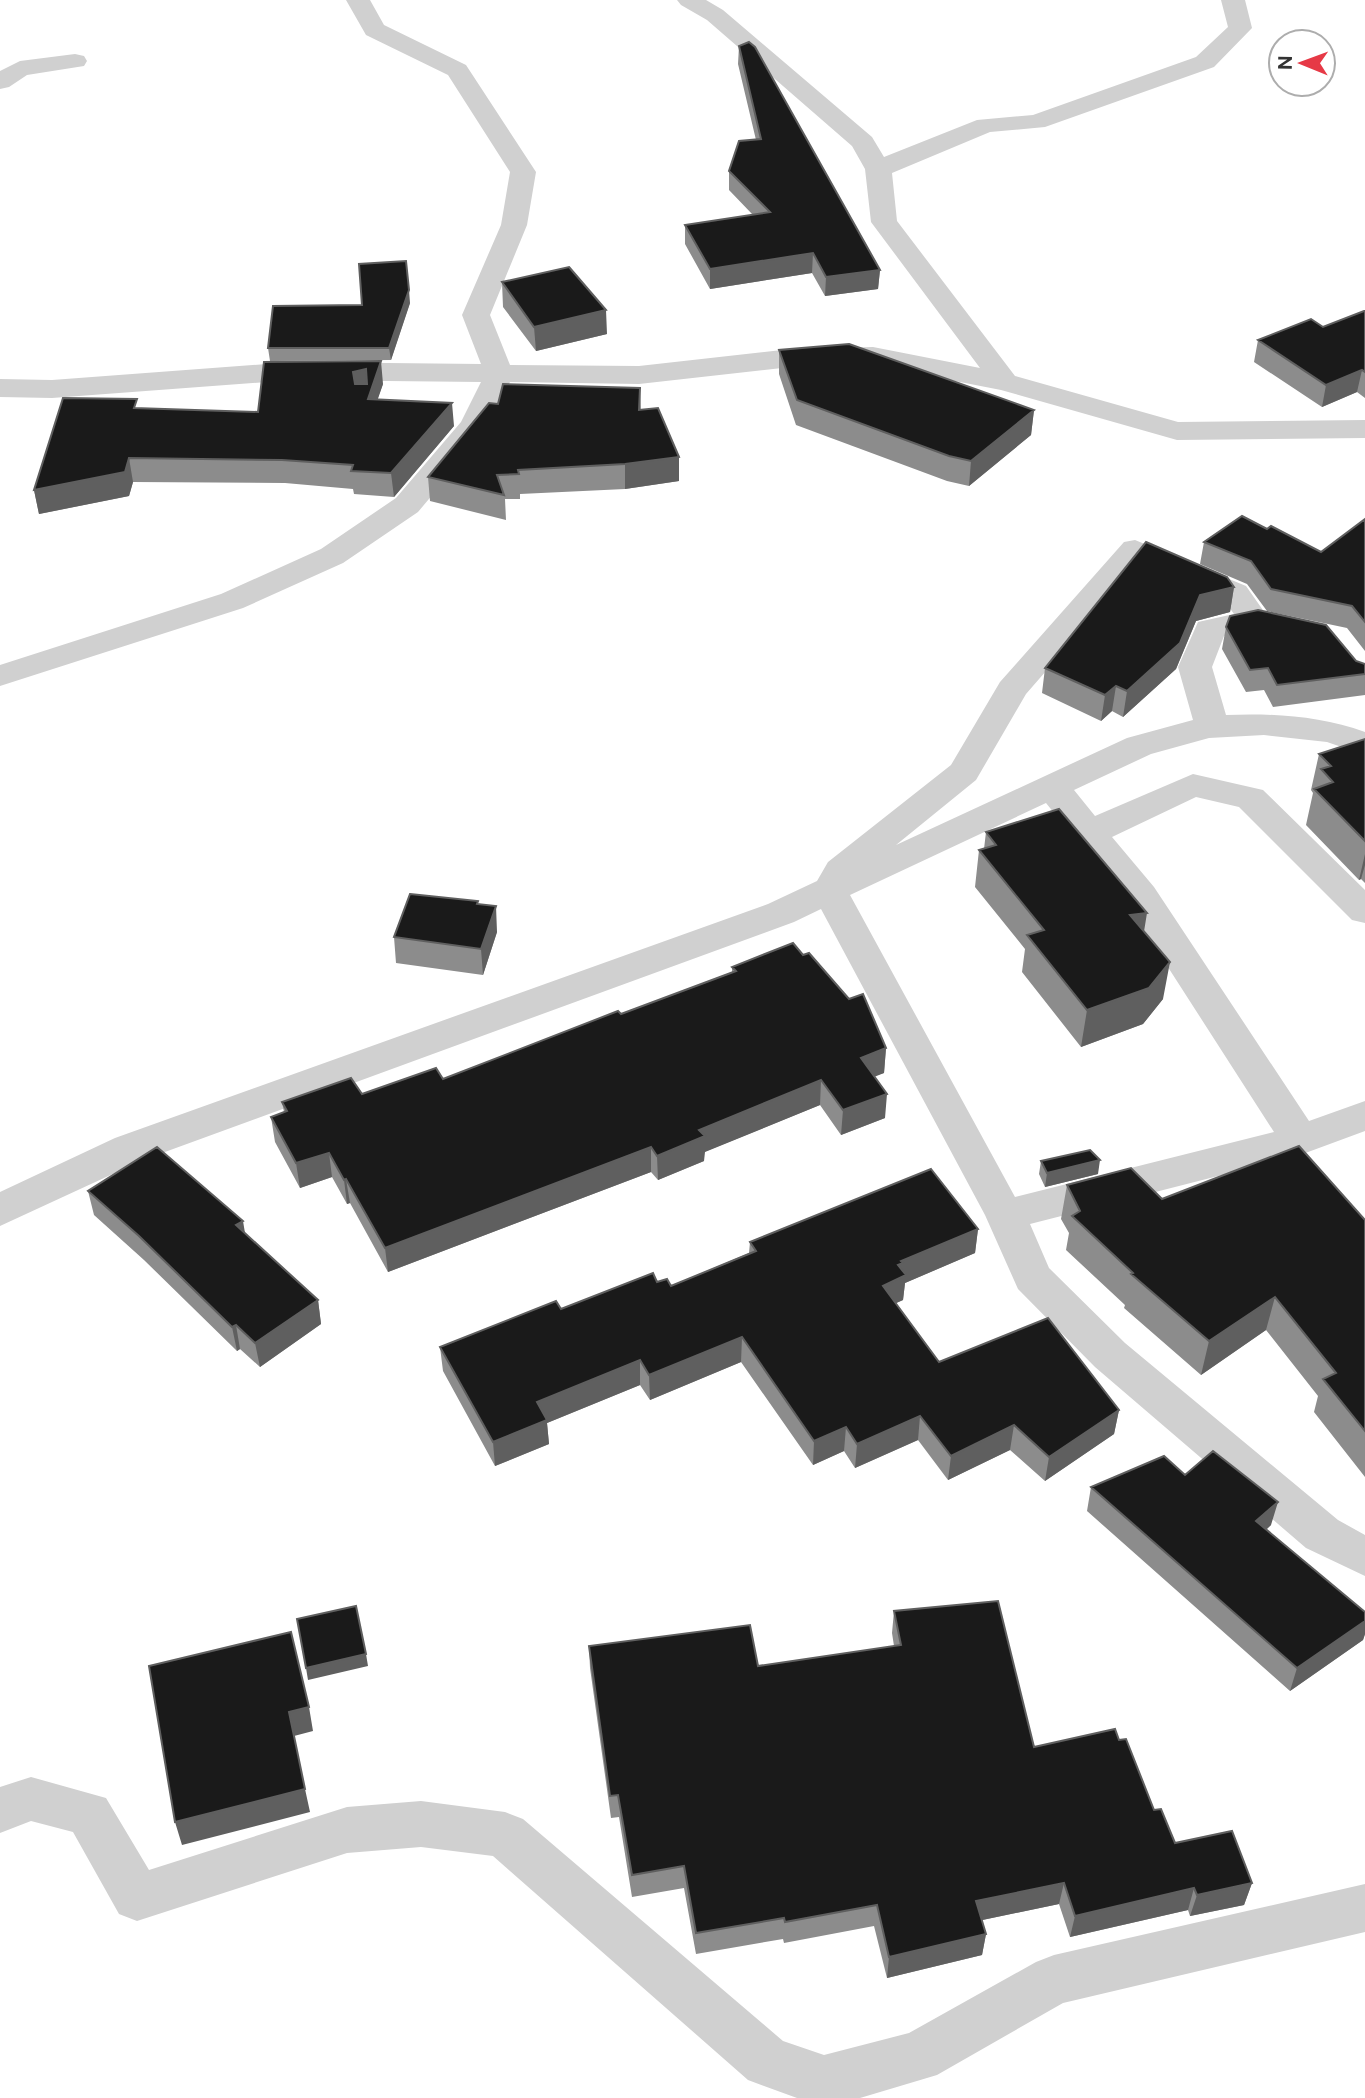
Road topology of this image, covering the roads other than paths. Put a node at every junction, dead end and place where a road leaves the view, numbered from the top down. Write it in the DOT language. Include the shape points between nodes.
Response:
graph roads {
  1 [pos="358,0"];
  2 [pos="689,0"];
  3 [pos="1233,0"];
  4 [pos="75,61"];
  5 [pos="0,82"];
  6 [pos="878,169"];
  7 [pos="499,374"];
  8 [pos="1005,382"];
  9 [pos="0,388"];
  10 [pos="1365,429"];
  11 [pos="1254,620"];
  12 [pos="1307,632"];
  13 [pos="0,676"];
  14 [pos="1212,726"];
  15 [pos="1365,744"];
  16 [pos="1053,788"];
  17 [pos="1103,827"];
  18 [pos="830,891"];
  19 [pos="1365,911"];
  20 [pos="1365,1116"];
  21 [pos="1300,1140"];
  22 [pos="0,1210"];
  23 [pos="1005,1215"];
  24 [pos="1365,1557"];
  25 [pos="0,1810"];
  26 [pos="1365,1908"];
  1 -- 7 [label="street" via="375,30 457,70 523,172 514,225 476,315"];
  2 -- 6 [label="street" via="715,15 863,142"];
  3 -- 6 [label="street" via="1240,28 1205,62 1036,121 986,125"];
  4 -- 5 [label="street" via="20,68"];
  6 -- 8 [label="street" via="884,222"];
  7 -- 8 [label="street" via="639,375 791,358 873,356"];
  7 -- 9 [label="street" via="293,371 52,389"];
  7 -- 13 [label="street" via="475,425 407,505 332,556 232,601"];
  8 -- 10 [label="street" via="1177,431"];
  11 -- 12 [label="street"];
  11 -- 14 [label="street" via="1210,629 1195,667"];
  11 -- 18 [label="street" via="1235,593 1135,549 1012,688 964,772 841,870"];
  14 -- 15 [label="street" via="1264,723 1332,732"];
  14 -- 16 [label="street" via="1139,746"];
  16 -- 17 [label="street"];
  16 -- 18 [label="street"];
  17 -- 19 [label="street" via="1193,785 1251,798"];
  17 -- 21 [label="street" via="1141,896"];
  18 -- 22 [label="street" via="781,913 129,1149"];
  18 -- 23 [label="street"];
  20 -- 21 [label="street"];
  21 -- 23 [label="street"];
  23 -- 24 [label="street" via="1033,1279 1110,1355 1322,1534"];
  25 -- 26 [label="street" via="31,1799 89,1814 137,1897 347,1830 421,1824 505,1835 767,2062 824,2081 918,2057 1054,1980"];
}
